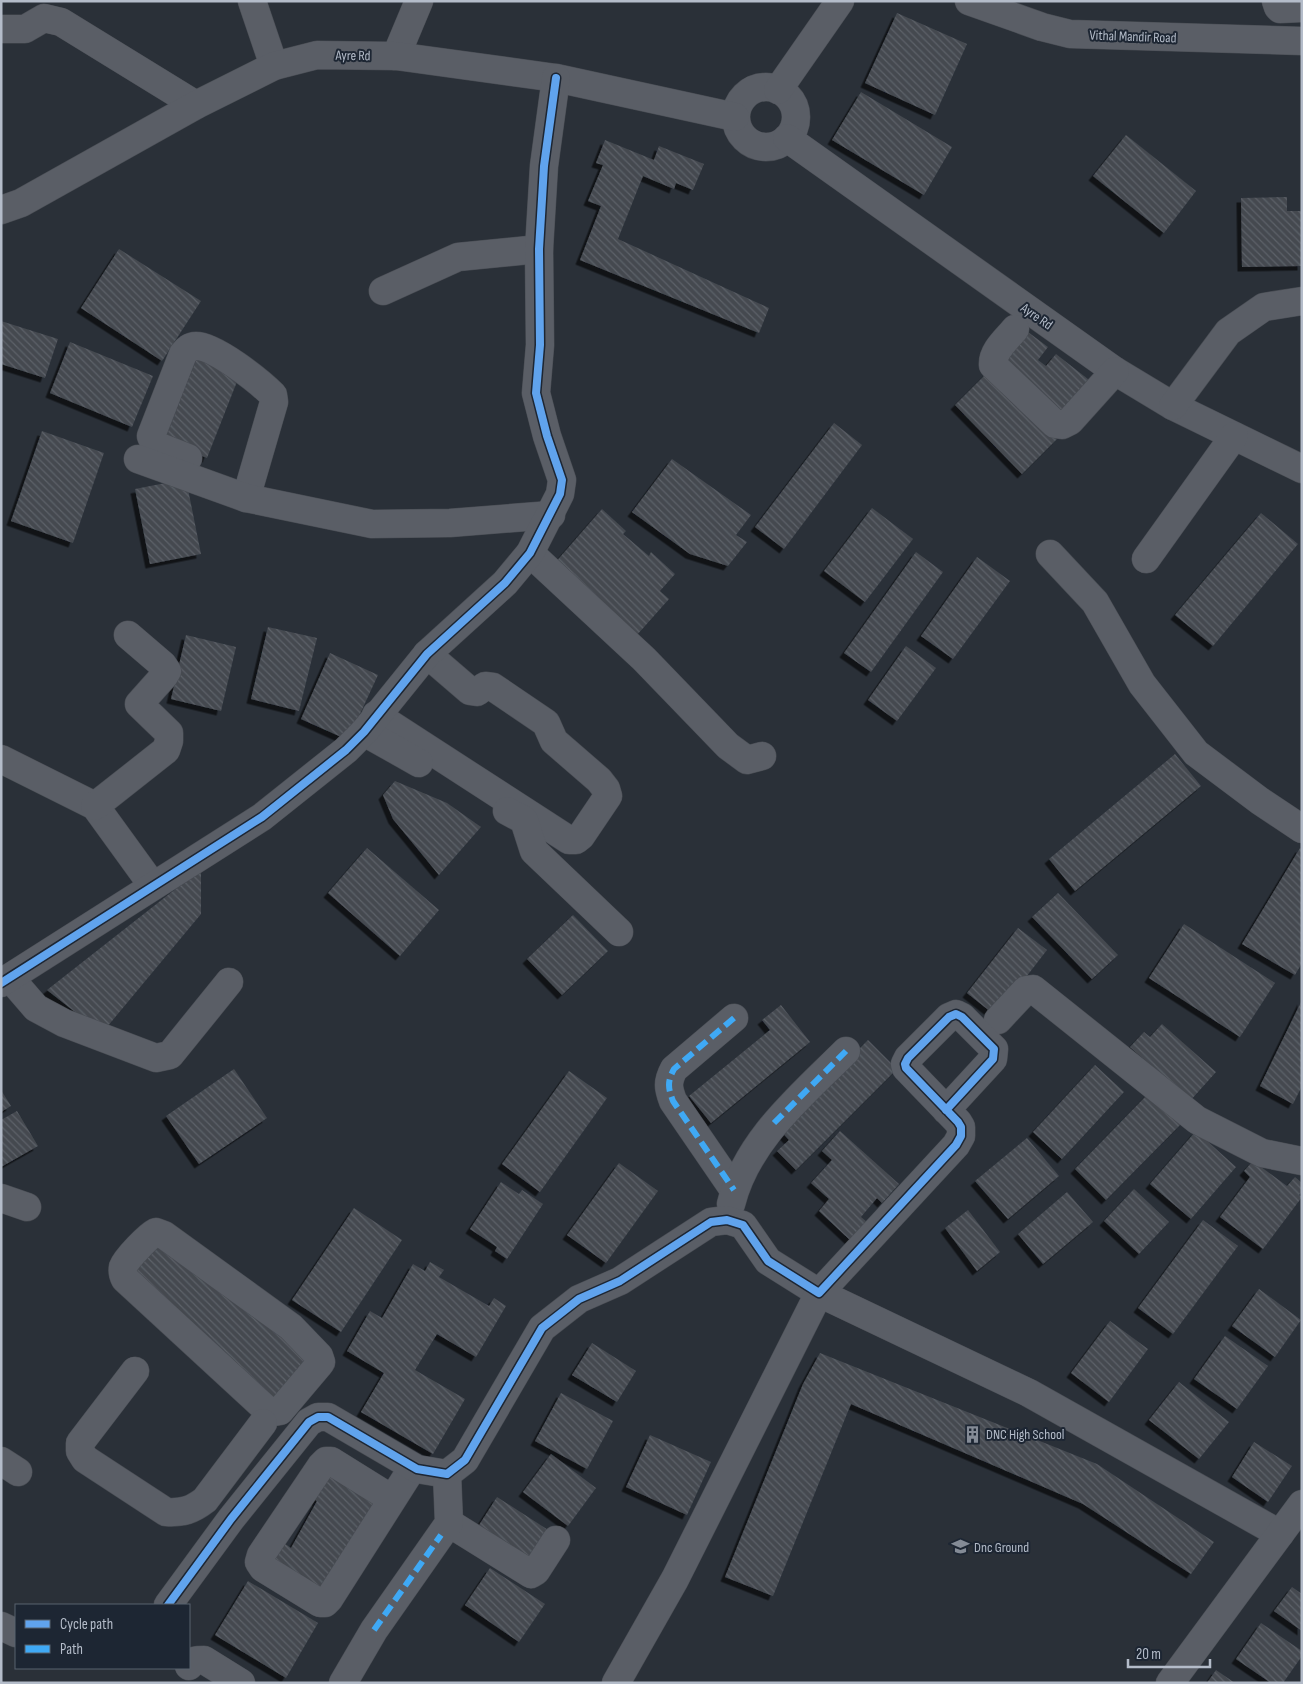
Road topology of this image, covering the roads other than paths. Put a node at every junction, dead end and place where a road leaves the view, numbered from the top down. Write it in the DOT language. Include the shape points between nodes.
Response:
graph roads {
  1 [pos="252,1"];
  2 [pos="419,1"];
  3 [pos="840,1"];
  4 [pos="969,1"];
  5 [pos="1276,1"];
  6 [pos="1302,8"];
  7 [pos="2,29"];
  8 [pos="1302,41"];
  9 [pos="396,56"];
  10 [pos="274,66"];
  11 [pos="556,78"];
  12 [pos="778,90"];
  13 [pos="196,105"];
  14 [pos="736,117"];
  15 [pos="787,138"];
  16 [pos="1,210"];
  17 [pos="539,249"];
  18 [pos="383,291"];
  19 [pos="1302,301"];
  20 [pos="1015,329"];
  21 [pos="1114,370"];
  22 [pos="1173,406"];
  23 [pos="1234,436"];
  24 [pos="138,459"];
  25 [pos="1302,468"];
  26 [pos="249,489"];
  27 [pos="551,515"];
  28 [pos="530,553"];
  29 [pos="1050,554"];
  30 [pos="1146,559"];
  31 [pos="128,635"];
  32 [pos="426,654"];
  33 [pos="370,723"];
  34 [pos="762,756"];
  35 [pos="1,759"];
  36 [pos="95,806"];
  37 [pos="1302,829"];
  38 [pos="153,886"];
  39 [pos="619,932"];
  40 [pos="6,981"];
  41 [pos="229,982"];
  42 [pos="734,1018"];
  43 [pos="998,1020"];
  44 [pos="846,1051"];
  45 [pos="946,1110"];
  46 [pos="1302,1161"];
  47 [pos="734,1190"];
  48 [pos="1,1198"];
  49 [pos="27,1207"];
  50 [pos="727,1220"];
  51 [pos="819,1293"];
  52 [pos="135,1371"];
  53 [pos="196,1371"];
  54 [pos="288,1402"];
  55 [pos="309,1422"];
  56 [pos="263,1423"];
  57 [pos="356,1433"];
  58 [pos="291,1445"];
  59 [pos="338,1465"];
  60 [pos="413,1467"];
  61 [pos="447,1474"];
  62 [pos="392,1499"];
  63 [pos="205,1500"];
  64 [pos="1302,1504"];
  65 [pos="231,1519"];
  66 [pos="449,1523"];
  67 [pos="1280,1534"];
  68 [pos="556,1540"];
  69 [pos="169,1604"];
  70 [pos="1,1626"];
  71 [pos="15,1633"];
  72 [pos="190,1664"];
  73 [pos="187,1669"];
  74 [pos="179,1683"];
  75 [pos="241,1683"];
  76 [pos="343,1683"];
  77 [pos="616,1683"];
  78 [pos="1170,1683"];
  1 -- 10 [label="street"];
  2 -- 9 [label="street"];
  3 -- 12 [label="street"];
  4 -- 8 [label="street, Vithal Mandir Road" via="1042,28 1070,34"];
  5 -- 6 [label="street" via="1280,8"];
  7 -- 13 [label="street" via="25,29 44,18 60,22"];
  9 -- 10 [label="street, Ayre Rd" via="318,55"];
  9 -- 11 [label="street, Ayre Rd"];
  10 -- 13 [label="street, Ayre Rd"];
  11 -- 14 [label="street, Ayre Rd"];
  11 -- 17 [label="street" via="544,166"];
  12 -- 14 [label="street" via="768,87 749,92 737,107"];
  12 -- 15 [label="street" via="786,95 795,112 795,121"];
  13 -- 16 [label="street, Ayre Rd" via="21,203"];
  14 -- 15 [label="street" via="737,127 743,136 759,146 769,147"];
  15 -- 21 [label="street, Ayre Rd"];
  17 -- 18 [label="street" via="458,257"];
  17 -- 27 [label="street" via="540,345 536,393 562,480"];
  19 -- 22 [label="street" via="1264,308 1228,332"];
  20 -- 21 [label="street" via="995,354 993,365 1055,424 1070,421"];
  21 -- 22 [label="street, Ayre Rd"];
  22 -- 23 [label="street, Ayre Rd"];
  23 -- 25 [label="street, Ayre Rd"];
  23 -- 30 [label="street"];
  24 -- 26 [label="street"];
  26 -- 26 [label="street" via="274,402 273,395 232,362 205,348 188,348 151,436 152,441 155,446"];
  26 -- 27 [label="street" via="372,524 450,524"];
  27 -- 28 [label="street"];
  28 -- 32 [label="street" via="505,583"];
  28 -- 34 [label="street" via="644,659 728,746 747,760"];
  29 -- 37 [label="street" via="1096,602 1142,684 1196,753"];
  31 -- 36 [label="street" via="166,671 139,704 169,733 170,741 166,750"];
  32 -- 33 [label="street"];
  32 -- 33 [label="street" via="470,691 493,687 546,723 554,741 599,780 608,796 582,836 569,840"];
  33 -- 38 [label="street" via="346,750 262,817"];
  33 -- 39 [label="street" via="524,820 534,851"];
  35 -- 36 [label="street"];
  36 -- 38 [label="street"];
  38 -- 40 [label="street"];
  40 -- 41 [label="street" via="36,1008 64,1023 156,1058 170,1055"];
  42 -- 47 [label="street" via="674,1069 668,1087 673,1101"];
  43 -- 46 [label="street" via="1026,990 1033,989 1197,1120 1262,1153"];
  44 -- 47 [label="street" via="774,1123 756,1147"];
  45 -- 51 [label="street" via="961,1128 956,1145"];
  47 -- 50 [label="street"];
  48 -- 49 [label="street"];
  50 -- 51 [label="street" via="743,1225 768,1261"];
  50 -- 61 [label="street" via="711,1222 620,1281 579,1300 542,1328 465,1460"];
  51 -- 67 [label="street" via="1029,1393"];
  51 -- 77 [label="street" via="675,1579"];
  52 -- 63 [label="street" via="80,1443 80,1451 86,1459 166,1512 180,1513"];
  53 -- 56 [label="street"];
  54 -- 54 [label="street" via="280,1412 266,1409 126,1279 122,1273 123,1266 150,1235 156,1232 164,1235 291,1328 319,1356 321,1362"];
  54 -- 55 [label="street"];
  55 -- 57 [label="street" via="318,1417 328,1417"];
  55 -- 58 [label="street"];
  56 -- 58 [label="street"];
  56 -- 63 [label="street"];
  57 -- 59 [label="street"];
  57 -- 60 [label="street"];
  58 -- 65 [label="street"];
  59 -- 62 [label="street"];
  59 -- 62 [label="street" via="326,1461 321,1466 261,1555 263,1568 325,1603"];
  60 -- 61 [label="street"];
  60 -- 62 [label="street"];
  61 -- 66 [label="street"];
  63 -- 65 [label="street"];
  64 -- 67 [label="street"];
  65 -- 69 [label="street"];
  66 -- 68 [label="street" via="531,1574"];
  66 -- 76 [label="street" via="374,1630"];
  67 -- 78 [label="street"];
  70 -- 71 [label="street"];
  72 -- 75 [label="street" via="204,1660"];
  73 -- 74 [label="street"];
}
